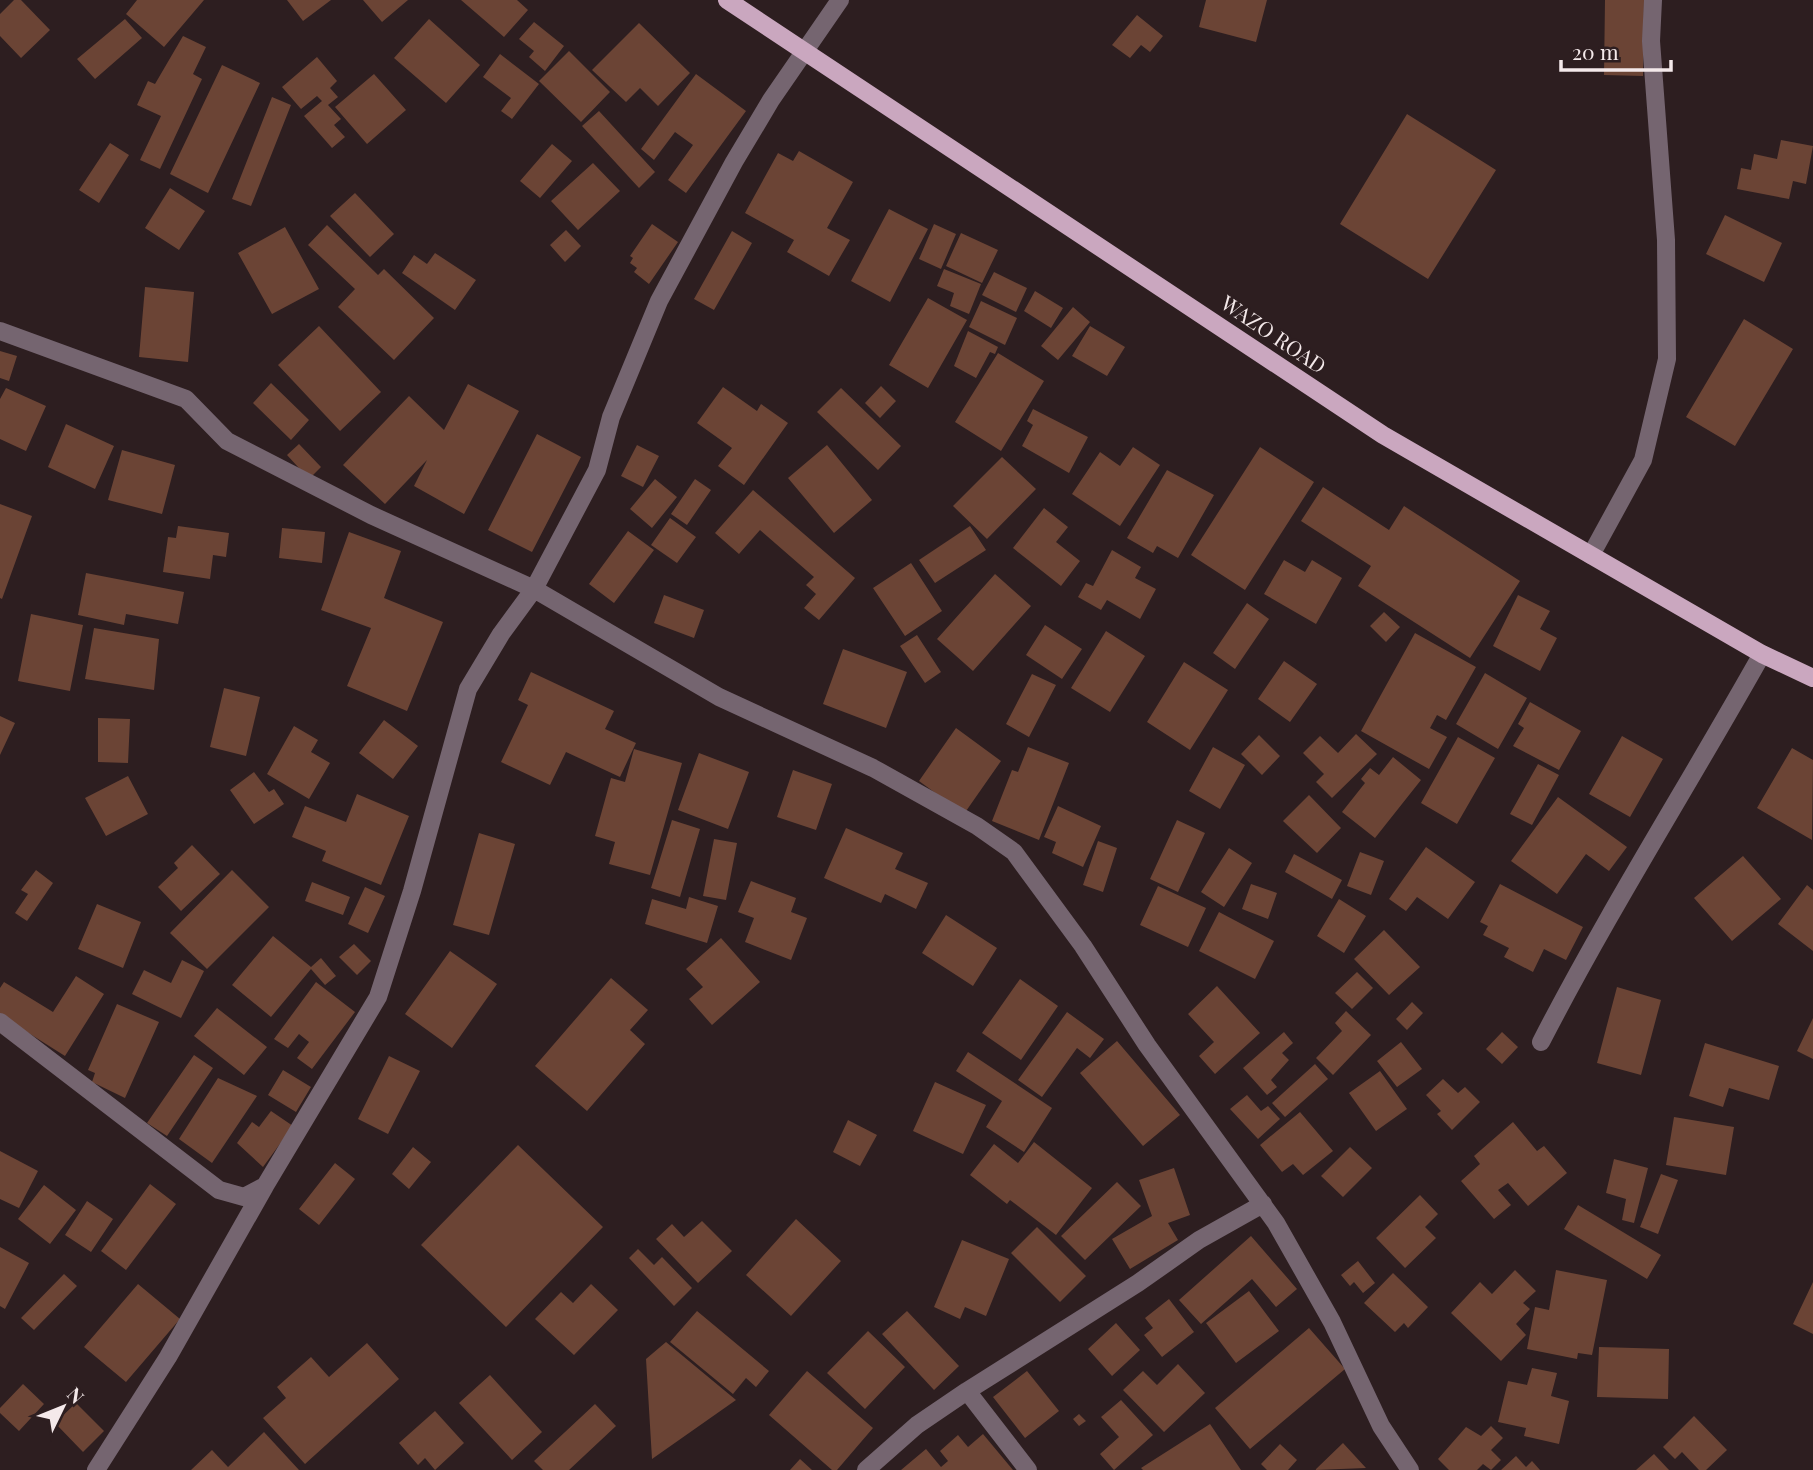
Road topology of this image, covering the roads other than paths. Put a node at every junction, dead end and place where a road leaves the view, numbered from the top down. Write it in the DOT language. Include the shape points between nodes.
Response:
graph roads {
  1 [pos="727,0"];
  2 [pos="840,0"];
  3 [pos="1653,0"];
  4 [pos="806,53"];
  5 [pos="0,331"];
  6 [pos="1591,555"];
  7 [pos="534,589"];
  8 [pos="1762,654"];
  9 [pos="1813,678"];
  10 [pos="0,1022"];
  11 [pos="1541,1042"];
  12 [pos="265,1186"];
  13 [pos="1263,1204"];
  14 [pos="967,1391"];
  15 [pos="96,1470"];
  16 [pos="866,1470"];
  17 [pos="1028,1470"];
  18 [pos="1410,1470"];
  1 -- 4 [label="main road, WAZO ROAD"];
  2 -- 4 [label="street"];
  3 -- 6 [label="street" via="1651,41 1666,240 1667,359 1643,460"];
  4 -- 6 [label="main road, WAZO ROAD" via="1382,435"];
  4 -- 7 [label="street" via="734,162 659,301 611,416 597,470"];
  5 -- 7 [label="street" via="186,399 228,441 371,515"];
  6 -- 8 [label="main road, WAZO ROAD"];
  7 -- 12 [label="street" via="500,634 468,689 378,997"];
  7 -- 13 [label="street" via="719,697 873,768 1014,852"];
  8 -- 9 [label="main road, WAZO ROAD"];
  8 -- 11 [label="street" via="1684,794 1592,944"];
  10 -- 12 [label="street" via="219,1190 244,1197"];
  12 -- 15 [label="street" via="168,1357"];
  13 -- 14 [label="street" via="1199,1240"];
  13 -- 18 [label="street" via="1332,1322 1381,1426"];
  14 -- 16 [label="street" via="917,1425"];
  14 -- 17 [label="street"];
}
